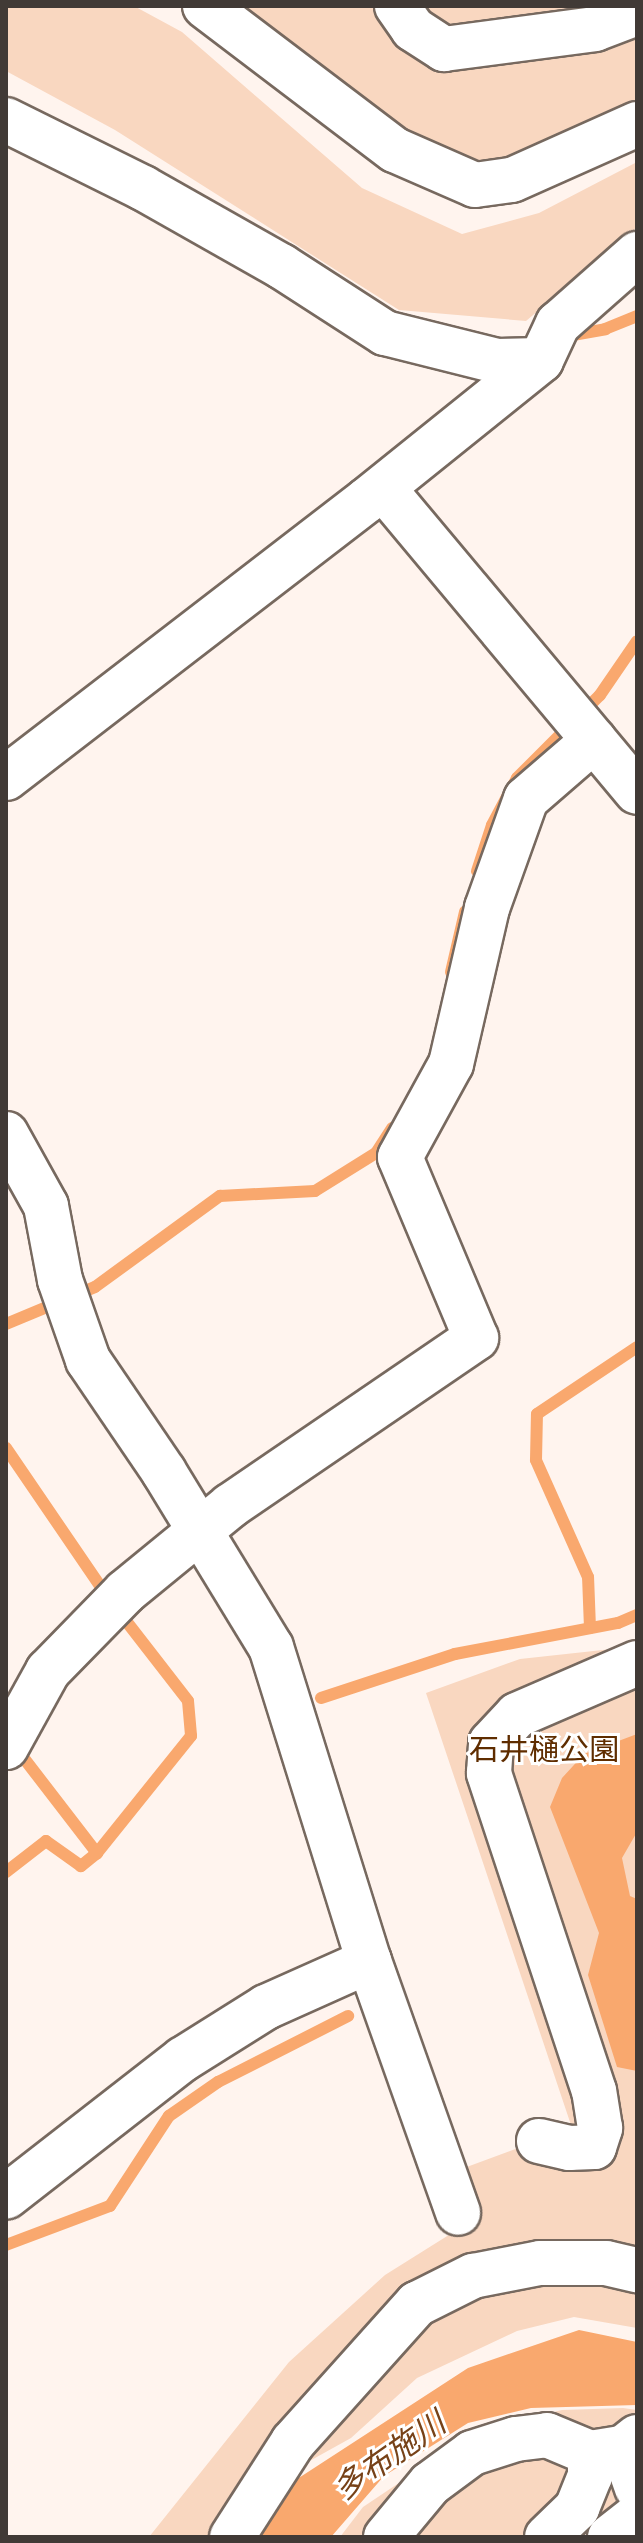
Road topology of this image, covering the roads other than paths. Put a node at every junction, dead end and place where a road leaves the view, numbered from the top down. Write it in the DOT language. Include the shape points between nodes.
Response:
graph roads {
  1 [pos="205,6"];
  2 [pos="397,6"];
  3 [pos="637,13"];
  4 [pos="6,120"];
  5 [pos="637,124"];
  6 [pos="637,254"];
  7 [pos="550,342"];
  8 [pos="383,488"];
  9 [pos="594,740"];
  10 [pos="6,778"];
  11 [pos="637,792"];
  12 [pos="6,1134"];
  13 [pos="201,1532"];
  14 [pos="637,1663"];
  15 [pos="6,1747"];
  16 [pos="369,1961"];
  17 [pos="539,2141"];
  18 [pos="6,2197"];
  19 [pos="458,2213"];
  20 [pos="637,2270"];
  21 [pos="622,2457"];
  22 [pos="637,2516"];
  23 [pos="232,2537"];
  24 [pos="386,2537"];
  25 [pos="547,2537"];
  26 [pos="610,2537"];
  1 -- 5 [label="street" via="395,150 475,185 512,180"];
  2 -- 3 [label="street" via="413,29 444,49 595,29"];
  4 -- 7 [label="street" via="143,188 281,266 385,333 497,361"];
  6 -- 7 [label="street"];
  7 -- 8 [label="street"];
  8 -- 9 [label="street"];
  8 -- 10 [label="street"];
  9 -- 11 [label="street"];
  9 -- 13 [label="street" via="526,799 487,908 451,1064 400,1157 476,1338 230,1506"];
  12 -- 13 [label="street" via="46,1206 64,1295 88,1360"];
  13 -- 15 [label="street" via="114,1602 48,1671"];
  13 -- 16 [label="street" via="271,1647"];
  14 -- 17 [label="street" via="517,1715 491,1743 493,1788 594,2091 600,2128 594,2155"];
  16 -- 18 [label="street" via="266,2007 183,2059"];
  16 -- 19 [label="street"];
  20 -- 23 [label="street" via="606,2263 540,2263 473,2276 417,2304 293,2442"];
  21 -- 24 [label="street" via="547,2435 472,2453 430,2484"];
  21 -- 25 [label="street" via="590,2476 577,2508"];
  22 -- 26 [label="street"];
}
